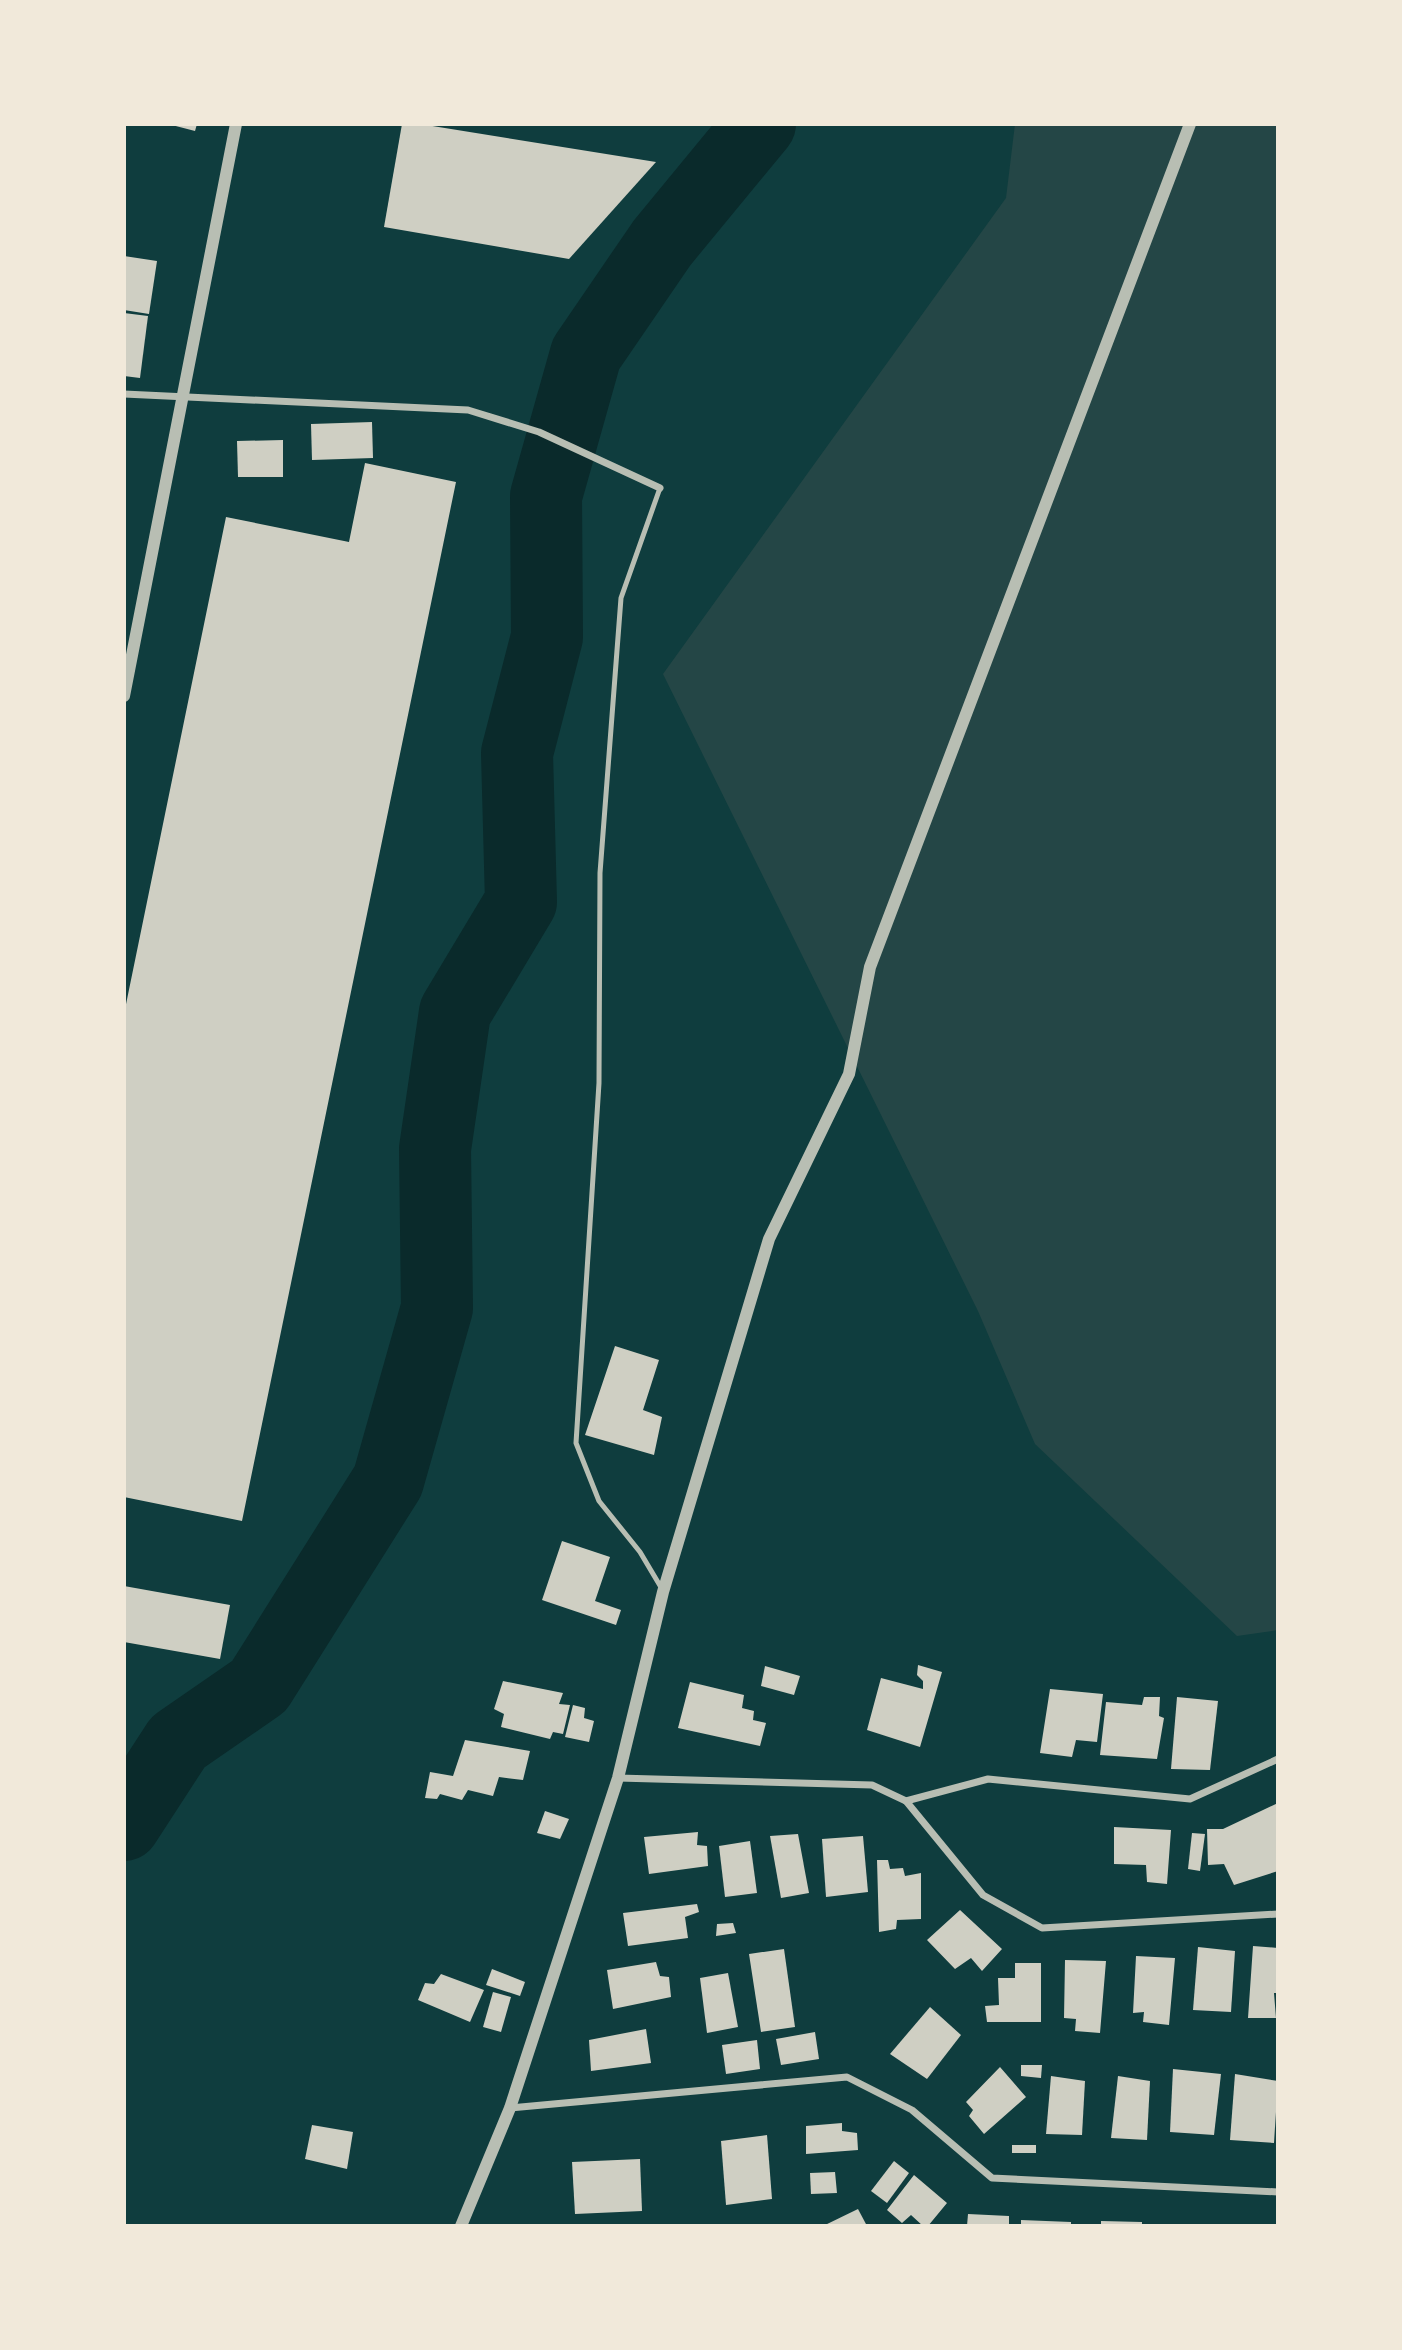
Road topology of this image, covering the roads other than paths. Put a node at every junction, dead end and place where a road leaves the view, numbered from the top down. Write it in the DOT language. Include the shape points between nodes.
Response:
graph roads {
  1 [pos="236,124"];
  2 [pos="1189,124"];
  3 [pos="124,394"];
  4 [pos="183,396"];
  5 [pos="660,488"];
  6 [pos="124,696"];
  7 [pos="663,1592"];
  8 [pos="1278,1759"];
  9 [pos="618,1778"];
  10 [pos="906,1801"];
  11 [pos="1278,1914"];
  12 [pos="510,2108"];
  13 [pos="1278,2192"];
  14 [pos="460,2226"];
  1 -- 4 [label="street"];
  2 -- 7 [label="street" via="870,967 849,1074 769,1239"];
  3 -- 4 [label="street"];
  4 -- 5 [label="street" via="468,410 539,432"];
  4 -- 6 [label="street"];
  5 -- 7 [label="lane" via="621,598 600,873 599,1083 576,1443 599,1501 640,1552"];
  7 -- 9 [label="street"];
  8 -- 10 [label="street" via="1190,1799 988,1779"];
  9 -- 10 [label="street" via="873,1785"];
  9 -- 12 [label="street"];
  10 -- 11 [label="street" via="983,1895 1042,1928"];
  12 -- 13 [label="street" via="847,2077 912,2110 992,2178"];
  12 -- 14 [label="street"];
}
